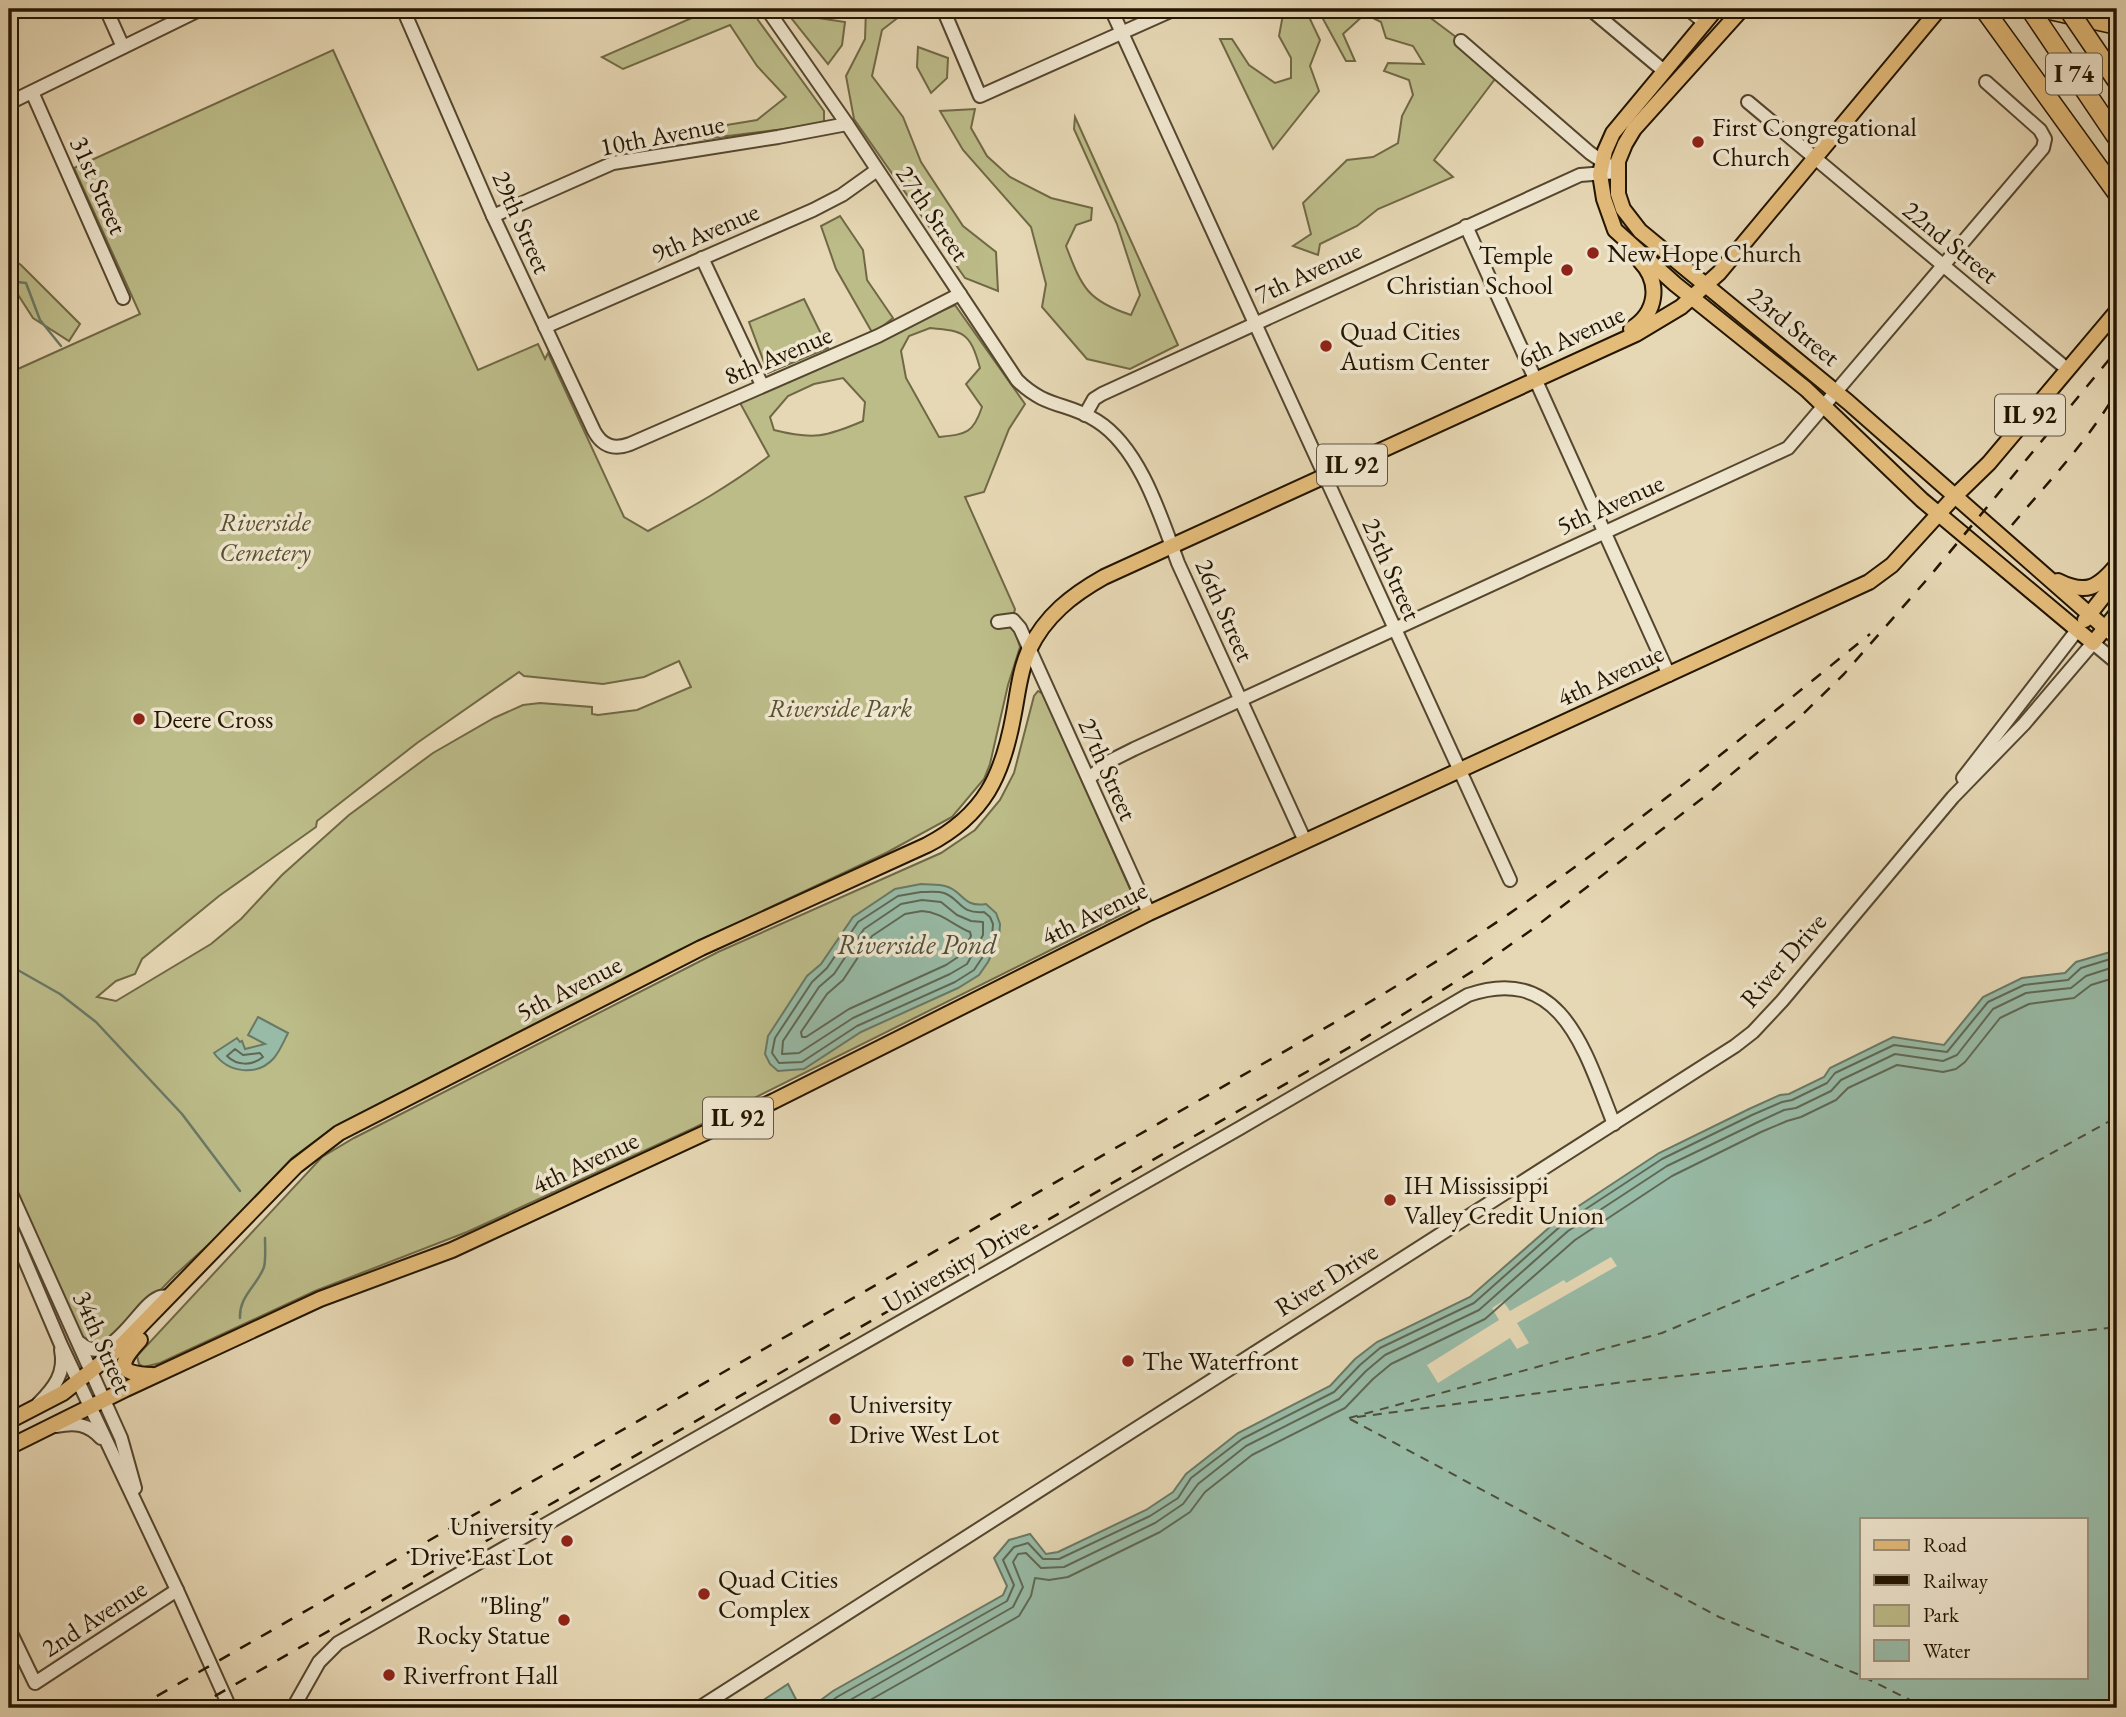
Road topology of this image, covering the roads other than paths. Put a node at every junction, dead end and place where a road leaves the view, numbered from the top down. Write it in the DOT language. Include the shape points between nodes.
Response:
graph roads {
  1 [pos="106,9"];
  2 [pos="201,9"];
  3 [pos="403,9"];
  4 [pos="767,9"];
  5 [pos="943,9"];
  6 [pos="1111,9"];
  7 [pos="1175,9"];
  8 [pos="1590,9"];
  9 [pos="1688,9"];
  10 [pos="1716,9"];
  11 [pos="1742,9"];
  12 [pos="1939,9"];
  13 [pos="1984,9"];
  14 [pos="2030,9"];
  15 [pos="2045,9"];
  16 [pos="2068,9"];
  17 [pos="1704,22"];
  18 [pos="2117,25"];
  19 [pos="1122,32"];
  20 [pos="1461,41"];
  21 [pos="123,47"];
  22 [pos="1664,71"];
  23 [pos="2117,80"];
  24 [pos="1986,82"];
  25 [pos="32,92"];
  26 [pos="1748,102"];
  27 [pos="9,103"];
  28 [pos="848,124"];
  29 [pos="2117,138"];
  30 [pos="1814,158"];
  31 [pos="1601,167"];
  32 [pos="877,170"];
  33 [pos="1617,172"];
  34 [pos="2117,193"];
  35 [pos="493,216"];
  36 [pos="1466,226"];
  37 [pos="1615,230"];
  38 [pos="702,257"];
  39 [pos="1943,266"];
  40 [pos="1705,285"];
  41 [pos="960,294"];
  42 [pos="1692,297"];
  43 [pos="123,298"];
  44 [pos="2117,311"];
  45 [pos="1256,323"];
  46 [pos="545,327"];
  47 [pos="1588,356"];
  48 [pos="2061,364"];
  49 [pos="1535,380"];
  50 [pos="762,385"];
  51 [pos="1836,393"];
  52 [pos="1824,407"];
  53 [pos="1084,415"];
  54 [pos="610,446"];
  55 [pos="1326,476"];
  56 [pos="1954,497"];
  57 [pos="1938,514"];
  58 [pos="1605,533"];
  59 [pos="1172,547"];
  60 [pos="2117,565"];
  61 [pos="2036,566"];
  62 [pos="2117,579"];
  63 [pos="2117,614"];
  64 [pos="2089,615"];
  65 [pos="998,622"];
  66 [pos="2105,628"];
  67 [pos="1395,629"];
  68 [pos="2078,629"];
  69 [pos="2117,639"];
  70 [pos="2093,643"];
  71 [pos="1029,651"];
  72 [pos="2117,663"];
  73 [pos="1670,675"];
  74 [pos="1241,701"];
  75 [pos="1459,771"];
  76 [pos="1089,778"];
  77 [pos="1953,797"];
  78 [pos="1305,841"];
  79 [pos="1510,880"];
  80 [pos="1149,913"];
  81 [pos="1615,1124"];
  82 [pos="9,1189"];
  83 [pos="9,1223"];
  84 [pos="169,1296"];
  85 [pos="56,1332"];
  86 [pos="79,1342"];
  87 [pos="92,1371"];
  88 [pos="156,1376"];
  89 [pos="78,1381"];
  90 [pos="104,1401"];
  91 [pos="90,1407"];
  92 [pos="32,1410"];
  93 [pos="10,1420"];
  94 [pos="50,1427"];
  95 [pos="107,1445"];
  96 [pos="9,1447"];
  97 [pos="144,1519"];
  98 [pos="177,1590"];
  99 [pos="9,1629"];
  100 [pos="230,1708"];
  101 [pos="293,1708"];
  102 [pos="699,1708"];
  1 -- 21 [label="street"];
  2 -- 21 [label="street"];
  3 -- 35 [label="street, 29th Street"];
  4 -- 28 [label="street, 27th Street"];
  5 -- 19 [label="street" via="980,96"];
  6 -- 19 [label="street, 25th Street"];
  7 -- 19 [label="street"];
  8 -- 22 [label="street"];
  9 -- 17 [label="street"];
  10 -- 17 [label="main road"];
  11 -- 33 [label="main road" via="1634,129"];
  12 -- 30 [label="main road, 6th Avenue / IL 92"];
  13 -- 34 [label="highway"];
  14 -- 29 [label="highway, I 74"];
  15 -- 18 [label="highway"];
  16 -- 23 [label="highway, I 74, bridge"];
  17 -- 22 [label="main road"];
  19 -- 45 [label="street, 25th Street"];
  20 -- 31 [label="street"];
  21 -- 25 [label="street"];
  22 -- 31 [label="main road" via="1613,133"];
  24 -- 39 [label="street, 5th Avenue" via="2040,130 2043,148"];
  25 -- 27 [label="street"];
  25 -- 43 [label="street, 31st Street"];
  26 -- 30 [label="street, 22nd Street"];
  28 -- 32 [label="street, 27th Street"];
  28 -- 35 [label="street, 10th Avenue" via="613,163"];
  30 -- 39 [label="street, 22nd Street"];
  30 -- 40 [label="main road, 6th Avenue / IL 92"];
  31 -- 33 [label="street"];
  31 -- 36 [label="street, 7th Avenue"];
  31 -- 37 [label="main road, 23rd Street" via="1604,199"];
  32 -- 38 [label="street, 9th Avenue" via="823,205"];
  32 -- 41 [label="street, 27th Street"];
  33 -- 40 [label="main road, 23rd Street" via="1618,194 1629,218"];
  35 -- 46 [label="street, 29th Street"];
  36 -- 45 [label="street, 7th Avenue"];
  36 -- 49 [label="street"];
  37 -- 42 [label="main road, 23rd Street"];
  37 -- 47 [label="main road" via="1653,279 1654,298 1647,317"];
  38 -- 46 [label="street, 9th Avenue"];
  38 -- 50 [label="street"];
  39 -- 48 [label="street, 22nd Street"];
  39 -- 51 [label="street, 5th Avenue"];
  40 -- 42 [label="main road, 6th Avenue / IL 92"];
  40 -- 51 [label="main road, 23rd Street"];
  41 -- 50 [label="street, 8th Avenue" via="869,340"];
  41 -- 53 [label="street, 27th Street" via="1026,389"];
  42 -- 47 [label="main road, 6th Avenue / IL 92" via="1652,326"];
  42 -- 52 [label="main road, 23rd Street"];
  44 -- 56 [label="main road, 4th Avenue / IL 92" via="1995,456"];
  45 -- 53 [label="street, 7th Avenue" via="1102,394"];
  45 -- 55 [label="street, 25th Street"];
  46 -- 54 [label="street, 29th Street" via="594,431"];
  47 -- 49 [label="main road, 6th Avenue / IL 92"];
  49 -- 55 [label="main road, 6th Avenue / IL 92"];
  49 -- 58 [label="street"];
  50 -- 54 [label="street, 8th Avenue" via="630,444"];
  51 -- 52 [label="street, 5th Avenue"];
  51 -- 56 [label="main road, 23rd Street"];
  52 -- 57 [label="main road, 23rd Street"];
  52 -- 58 [label="street, 5th Avenue" via="1783,451"];
  53 -- 59 [label="street, 26th Street" via="1110,430 1130,455"];
  55 -- 59 [label="main road, 6th Avenue / IL 92"];
  55 -- 67 [label="street, 25th Street"];
  56 -- 57 [label="main road, 4th Avenue / IL 92"];
  56 -- 61 [label="main road, 23rd Street"];
  57 -- 68 [label="main road, 23rd Street"];
  57 -- 73 [label="main road, 4th Avenue / IL 92" via="1878,578"];
  58 -- 67 [label="street, 5th Avenue"];
  58 -- 73 [label="street"];
  59 -- 71 [label="main road, 6th Avenue / IL 92" via="1074,595 1048,621"];
  59 -- 74 [label="street, 26th Street"];
  60 -- 61 [label="main road" via="2100,584 2084,589 2060,582"];
  61 -- 64 [label="main road, 23rd Street"];
  62 -- 64 [label="main road, River Drive"];
  63 -- 66 [label="main road, River Drive"];
  64 -- 66 [label="main road, 23rd Street"];
  64 -- 68 [label="main road, River Drive"];
  65 -- 71 [label="street, 27th Street" via="1013,620"];
  66 -- 69 [label="street, 23rd Street"];
  66 -- 70 [label="main road, River Drive"];
  67 -- 74 [label="street, 5th Avenue"];
  67 -- 75 [label="street, 25th Street"];
  68 -- 70 [label="main road, 23rd Street"];
  68 -- 77 [label="street, River Drive" via="1967,771"];
  70 -- 72 [label="street, 23rd Street"];
  70 -- 77 [label="street, River Drive"];
  71 -- 76 [label="street, 27th Street"];
  71 -- 84 [label="main road, 5th Avenue / IL 92" via="1000,769 983,800 959,825 927,845 701,948 339,1133 296,1166"];
  73 -- 75 [label="main road, 4th Avenue / IL 92"];
  74 -- 76 [label="street, 5th Avenue" via="1112,760"];
  74 -- 78 [label="street, 26th Street"];
  75 -- 78 [label="main road, 4th Avenue / IL 92"];
  75 -- 79 [label="street, 25th Street"];
  76 -- 80 [label="street, 27th Street"];
  77 -- 81 [label="street, River Drive" via="1759,1027"];
  78 -- 80 [label="main road, 4th Avenue / IL 92"];
  80 -- 88 [label="main road, 4th Avenue / IL 92" via="774,1101 484,1236 337,1292"];
  81 -- 101 [label="street, University Drive" via="1579,1040 1559,1010 1546,999 1515,988 1468,995 338,1643 318,1662"];
  81 -- 102 [label="street, River Drive"];
  82 -- 86 [label="street, 34th Street"];
  83 -- 85 [label="street, 34th Street"];
  84 -- 86 [label="street" via="157,1298 122,1334 99,1349 87,1349"];
  84 -- 87 [label="main road, 5th Avenue / IL 92" via="138,1332"];
  84 -- 88 [label="main road" via="155,1325 123,1363 132,1374"];
  85 -- 89 [label="street, 34th Street"];
  85 -- 92 [label="street" via="61,1371 55,1385"];
  86 -- 87 [label="street, 34th Street"];
  87 -- 89 [label="main road, IL 92"];
  87 -- 90 [label="street, 34th Street"];
  88 -- 90 [label="main road, 4th Avenue / IL 92"];
  89 -- 91 [label="street, 34th Street"];
  89 -- 92 [label="main road, IL 92"];
  90 -- 91 [label="main road, 4th Avenue / IL 92"];
  90 -- 97 [label="street, 34th Street" via="121,1438"];
  91 -- 94 [label="main road, 4th Avenue / IL 92"];
  91 -- 95 [label="street, 34th Street"];
  92 -- 93 [label="main road, IL 92"];
  94 -- 95 [label="street" via="78,1423"];
  94 -- 96 [label="main road, 4th Avenue / IL 92"];
  95 -- 97 [label="street, 34th Street"];
  97 -- 98 [label="street, 34th Street"];
  98 -- 99 [label="street, 2nd Avenue" via="35,1683"];
  98 -- 100 [label="street, 34th Street"];
}
